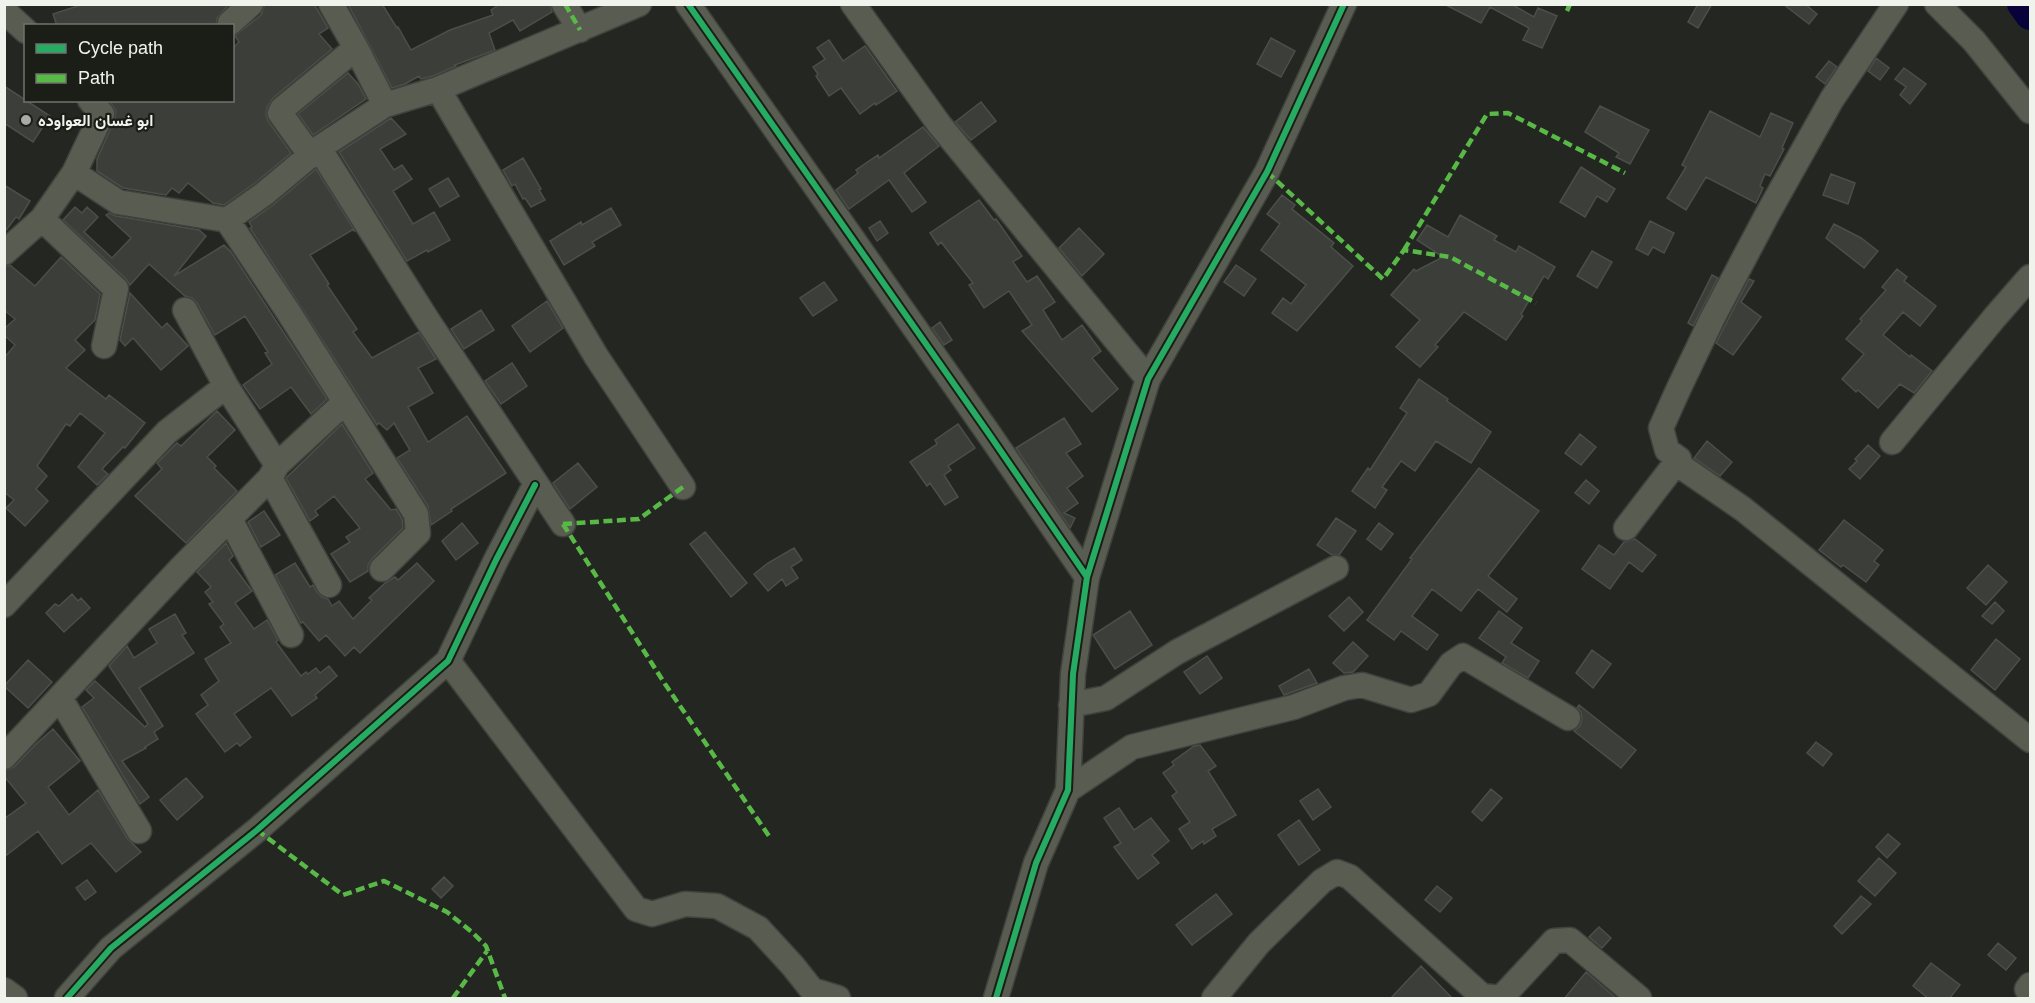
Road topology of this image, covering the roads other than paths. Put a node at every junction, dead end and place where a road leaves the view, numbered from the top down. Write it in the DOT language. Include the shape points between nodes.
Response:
graph roads {
  1 [pos="251,4"];
  2 [pos="331,4"];
  3 [pos="564,4"];
  4 [pos="639,4"];
  5 [pos="688,4"];
  6 [pos="853,4"];
  7 [pos="1344,4"];
  8 [pos="1896,4"];
  9 [pos="1937,4"];
  10 [pos="4,11"];
  11 [pos="230,23"];
  12 [pos="24,29"];
  13 [pos="580,30"];
  14 [pos="356,48"];
  15 [pos="438,89"];
  16 [pos="92,102"];
  17 [pos="385,105"];
  18 [pos="2031,111"];
  19 [pos="315,152"];
  20 [pos="74,173"];
  21 [pos="42,219"];
  22 [pos="227,220"];
  23 [pos="4,253"];
  24 [pos="2031,278"];
  25 [pos="185,310"];
  26 [pos="104,346"];
  27 [pos="1148,379"];
  28 [pos="226,386"];
  29 [pos="344,403"];
  30 [pos="1892,441"];
  31 [pos="1676,463"];
  32 [pos="274,472"];
  33 [pos="535,485"];
  34 [pos="683,487"];
  35 [pos="230,519"];
  36 [pos="563,524"];
  37 [pos="1626,528"];
  38 [pos="1336,568"];
  39 [pos="382,569"];
  40 [pos="1087,578"];
  41 [pos="329,585"];
  42 [pos="4,605"];
  43 [pos="291,635"];
  44 [pos="448,662"];
  45 [pos="60,698"];
  46 [pos="1071,705"];
  47 [pos="1568,718"];
  48 [pos="2031,740"];
  49 [pos="4,757"];
  50 [pos="1068,790"];
  51 [pos="139,831"];
  52 [pos="4,990"];
  53 [pos="15,999"];
  54 [pos="67,999"];
  55 [pos="838,999"];
  56 [pos="996,999"];
  57 [pos="1214,999"];
  58 [pos="1639,999"];
  1 -- 11 [label="street"];
  2 -- 14 [label="street"];
  3 -- 13 [label="street"];
  4 -- 13 [label="street"];
  5 -- 40 [label="street"];
  6 -- 27 [label="street" via="939,124"];
  7 -- 27 [label="street" via="1267,172"];
  8 -- 31 [label="street" via="1832,99 1712,319 1661,428 1667,450 1679,459"];
  9 -- 18 [label="street" via="1974,41"];
  10 -- 12 [label="street"];
  13 -- 15 [label="street"];
  14 -- 17 [label="street"];
  14 -- 19 [label="street" via="280,113"];
  15 -- 17 [label="street"];
  15 -- 34 [label="street" via="596,356"];
  16 -- 20 [label="street" via="102,114"];
  17 -- 19 [label="street"];
  19 -- 22 [label="street"];
  19 -- 33 [label="street"];
  20 -- 21 [label="street"];
  20 -- 22 [label="street" via="118,202"];
  21 -- 23 [label="street"];
  21 -- 26 [label="street" via="116,289"];
  22 -- 29 [label="street"];
  24 -- 30 [label="street"];
  25 -- 28 [label="street"];
  27 -- 40 [label="street"];
  28 -- 32 [label="street"];
  28 -- 42 [label="street" via="167,432"];
  29 -- 32 [label="street"];
  29 -- 39 [label="street" via="416,514 418,533"];
  31 -- 37 [label="street"];
  31 -- 48 [label="street" via="1752,516"];
  32 -- 35 [label="street"];
  32 -- 41 [label="street"];
  33 -- 36 [label="street"];
  33 -- 44 [label="street"];
  35 -- 43 [label="street"];
  35 -- 45 [label="street"];
  38 -- 46 [label="street" via="1177,652 1106,698"];
  40 -- 46 [label="street"];
  44 -- 54 [label="street" via="257,830 111,948"];
  44 -- 55 [label="street" via="636,909 652,914 685,904 717,906 758,928 812,990"];
  45 -- 49 [label="street"];
  45 -- 51 [label="street"];
  46 -- 50 [label="street"];
  47 -- 50 [label="street" via="1463,656 1451,664 1429,694 1411,700 1362,685 1344,688 1294,707 1132,747"];
  50 -- 56 [label="street" via="1036,863"];
  52 -- 53 [label="street"];
  57 -- 58 [label="street" via="1259,944 1322,881 1337,872 1350,877 1482,996 1501,998 1554,941 1570,940"];
}
